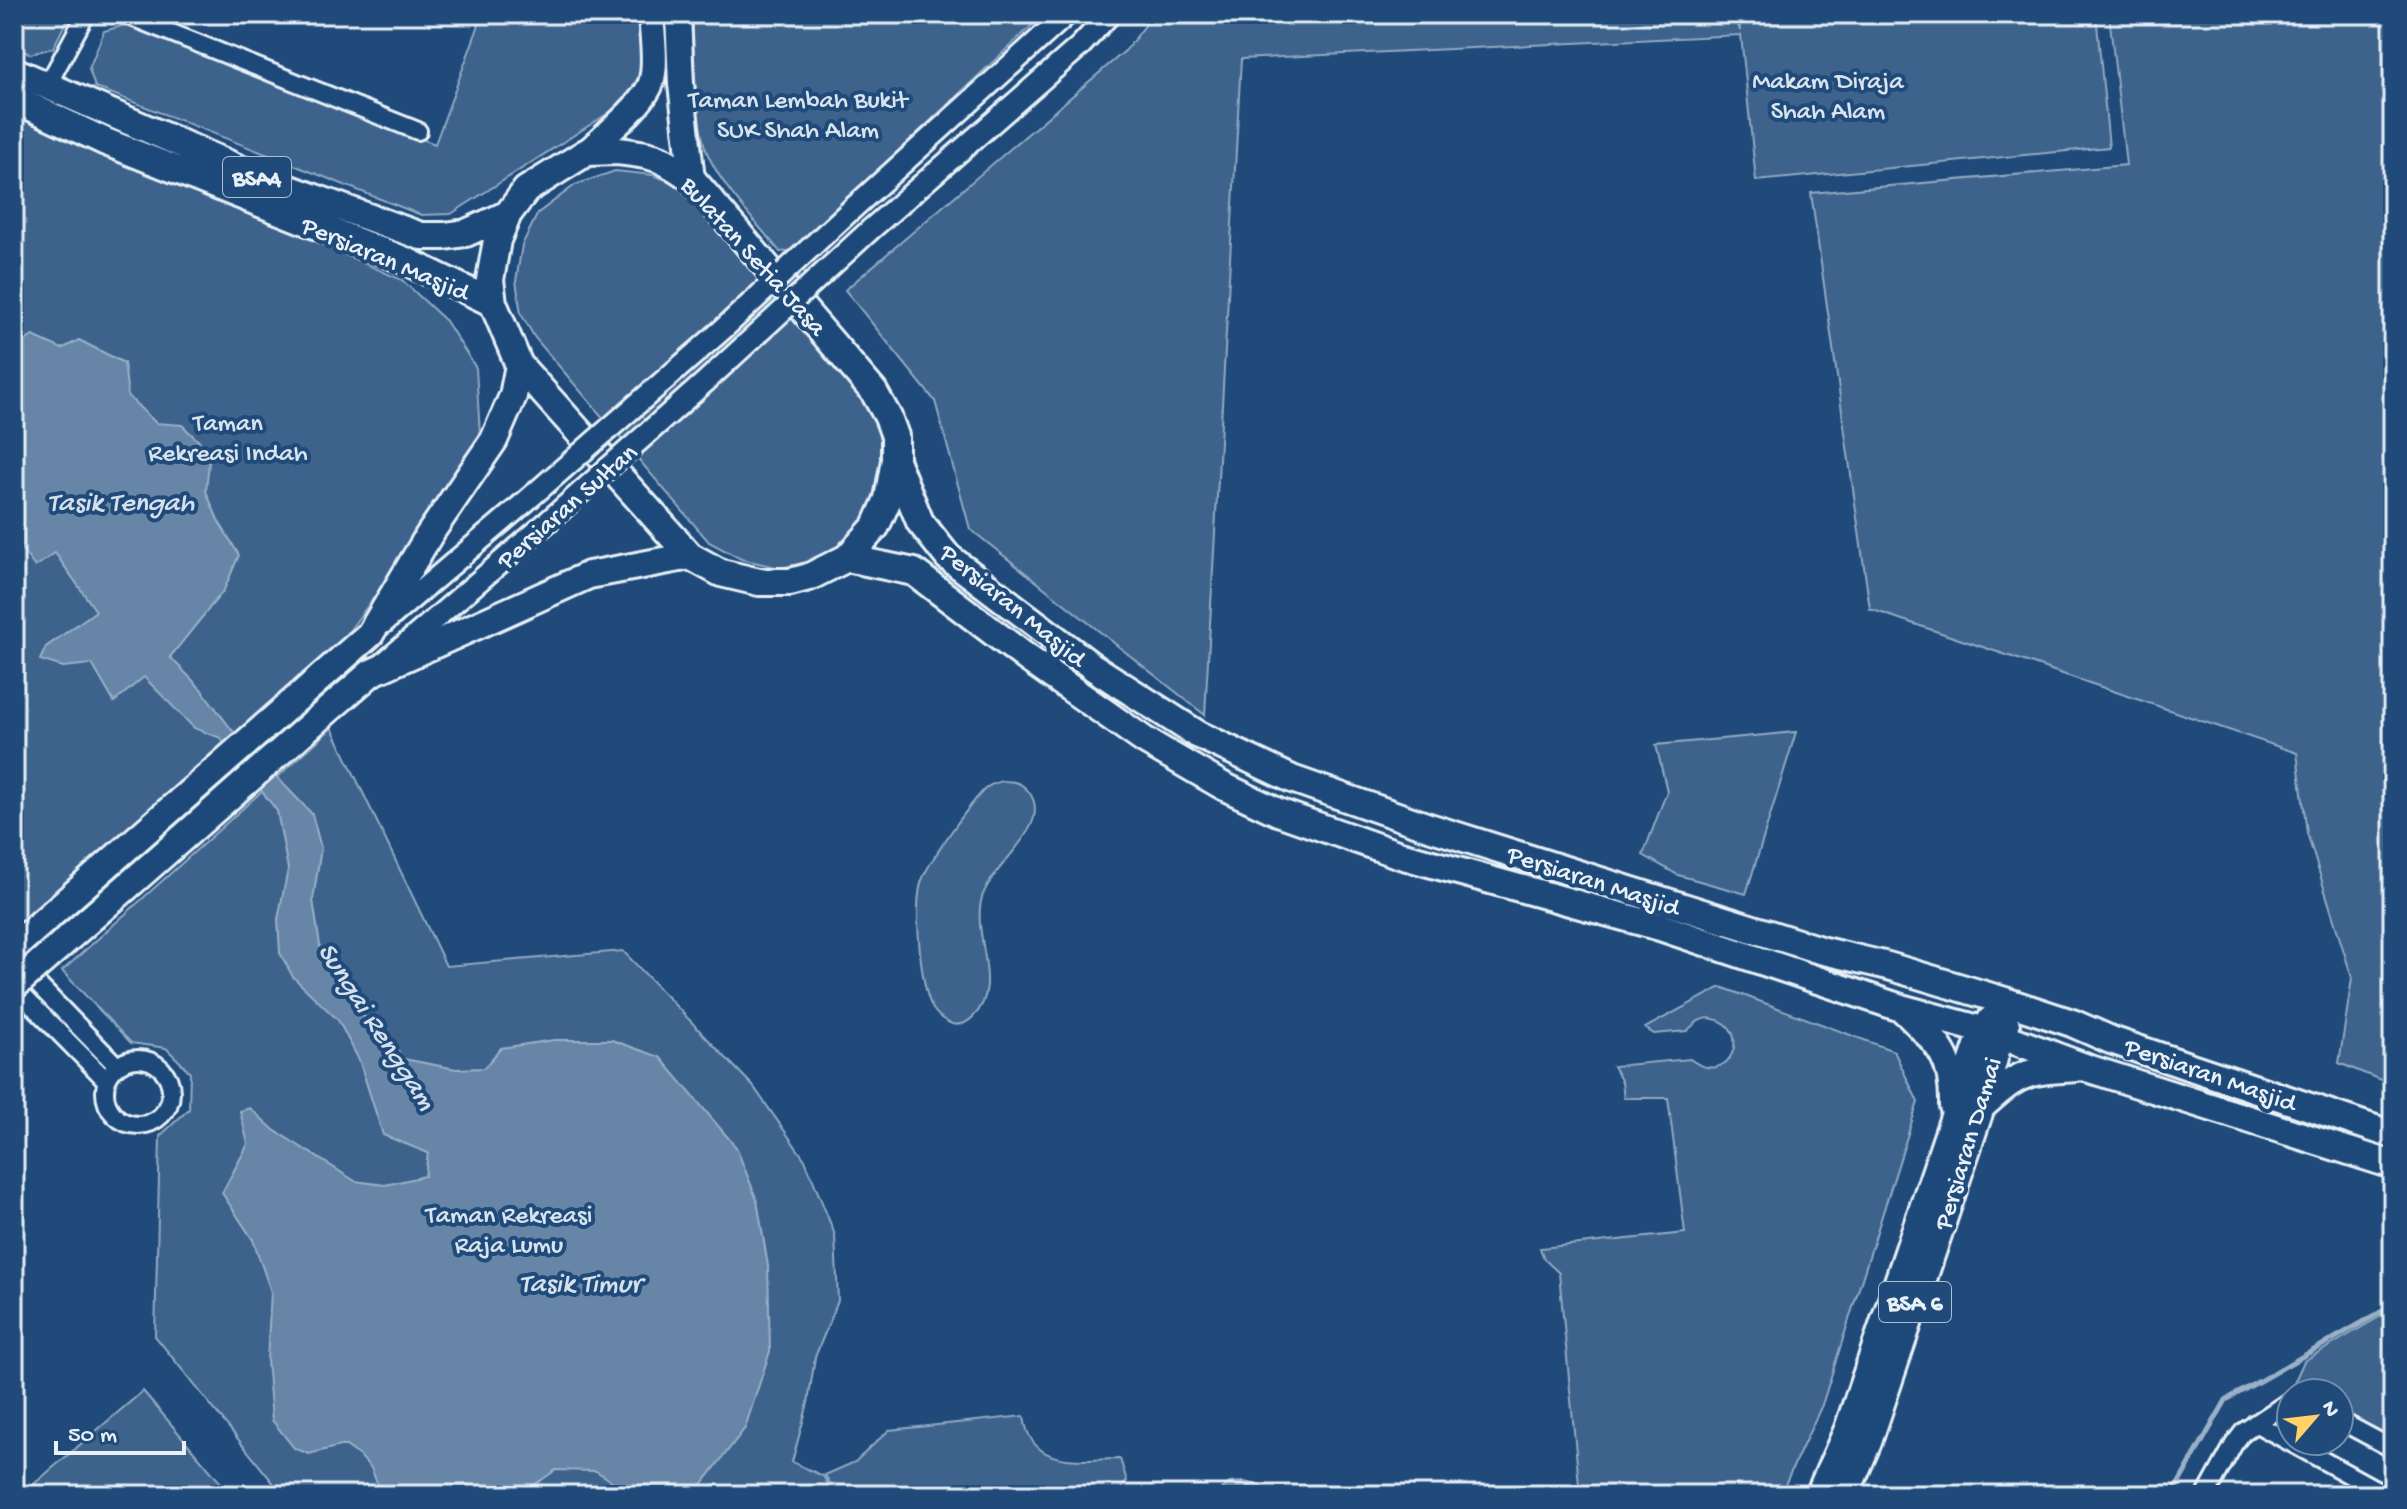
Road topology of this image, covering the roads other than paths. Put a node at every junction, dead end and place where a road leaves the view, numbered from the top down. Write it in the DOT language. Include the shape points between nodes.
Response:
graph roads {
  1 [pos="86,14"];
  2 [pos="124,14"];
  3 [pos="651,14"];
  4 [pos="678,14"];
  5 [pos="1067,14"];
  6 [pos="1110,14"];
  7 [pos="14,71"];
  8 [pos="47,86"];
  9 [pos="14,99"];
  10 [pos="418,131"];
  11 [pos="587,152"];
  12 [pos="692,179"];
  13 [pos="508,214"];
  14 [pos="493,303"];
  15 [pos="519,365"];
  16 [pos="895,460"];
  17 [pos="690,556"];
  18 [pos="847,558"];
  19 [pos="370,634"];
  20 [pos="371,673"];
  21 [pos="14,947"];
  22 [pos="1820,950"];
  23 [pos="14,960"];
  24 [pos="14,987"];
  25 [pos="1901,1008"];
  26 [pos="1994,1033"];
  27 [pos="2111,1040"];
  28 [pos="117,1066"];
  29 [pos="2087,1068"];
  30 [pos="107,1081"];
  31 [pos="1981,1107"];
  32 [pos="1952,1117"];
  33 [pos="2393,1135"];
  34 [pos="2393,1165"];
  35 [pos="2275,1410"];
  36 [pos="2255,1423"];
  37 [pos="2355,1429"];
  38 [pos="2393,1449"];
  39 [pos="1819,1495"];
  40 [pos="1845,1495"];
  41 [pos="2206,1495"];
  42 [pos="2384,1495"];
  1 -- 8 [label="street"];
  2 -- 10 [label="street"];
  3 -- 11 [label="main road" via="650,85"];
  4 -- 12 [label="main road"];
  5 -- 19 [label="street, Persiaran Sultan, bridge" via="722,330"];
  6 -- 20 [label="street, Persiaran Sultan, bridge" via="705,382"];
  7 -- 8 [label="main road, Persiaran Masjid / BSA4"];
  8 -- 13 [label="main road, Persiaran Masjid / BSA4" via="265,180 421,236 466,233"];
  9 -- 14 [label="main road, Persiaran Masjid / BSA4" via="106,142 406,261"];
  11 -- 12 [label="main road, Bulatan Setia Jasa" via="652,154"];
  11 -- 13 [label="main road, Bulatan Setia Jasa" via="526,190"];
  12 -- 16 [label="main road, Bulatan Setia Jasa" via="874,392 895,436"];
  13 -- 14 [label="main road, Bulatan Setia Jasa" via="491,267"];
  14 -- 15 [label="main road, Bulatan Setia Jasa"];
  15 -- 17 [label="main road, Bulatan Setia Jasa"];
  15 -- 19 [label="main road" via="513,396 494,440"];
  16 -- 18 [label="main road, Bulatan Setia Jasa" via="888,499 876,526"];
  16 -- 22 [label="main road, Persiaran Masjid" via="920,522 948,557 1093,667 1197,734 1292,779"];
  17 -- 18 [label="main road, Bulatan Setia Jasa" via="721,573 759,582 809,577"];
  17 -- 20 [label="main road" via="589,575"];
  18 -- 25 [label="main road, Persiaran Masjid" via="914,572 1144,740 1278,812 1400,855 1660,927"];
  19 -- 21 [label="main road, Persiaran Sultan"];
  20 -- 24 [label="main road, Persiaran Sultan, bridge"];
  22 -- 26 [label="main road" via="1981,1007 1990,1015"];
  22 -- 27 [label="main road, Persiaran Masjid" via="2005,1001"];
  23 -- 28 [label="street"];
  24 -- 30 [label="street"];
  25 -- 26 [label="main road, Persiaran Masjid"];
  25 -- 32 [label="main road" via="1943,1053 1953,1082"];
  26 -- 27 [label="main road" via="2006,1025 2033,1023 2070,1036"];
  26 -- 29 [label="main road, Persiaran Masjid"];
  26 -- 31 [label="main road, Persiaran Damai / BSA 6" via="1996,1051"];
  26 -- 32 [label="main road, Persiaran Damai / BSA 6" via="1978,1046"];
  27 -- 33 [label="main road, Persiaran Masjid"];
  28 -- 30 [label="street"];
  28 -- 30 [label="street" via="139,1059 160,1067 171,1088 166,1111 147,1124 124,1122 108,1104"];
  29 -- 31 [label="main road" via="2021,1075"];
  29 -- 34 [label="main road, Persiaran Masjid"];
  31 -- 40 [label="main road, Persiaran Damai / BSA 6" via="1868,1442"];
  32 -- 39 [label="main road, Persiaran Damai / BSA 6" via="1848,1429"];
  35 -- 36 [label="street"];
  36 -- 41 [label="street" via="2234,1444"];
  36 -- 42 [label="street"];
  37 -- 38 [label="street"];
}
